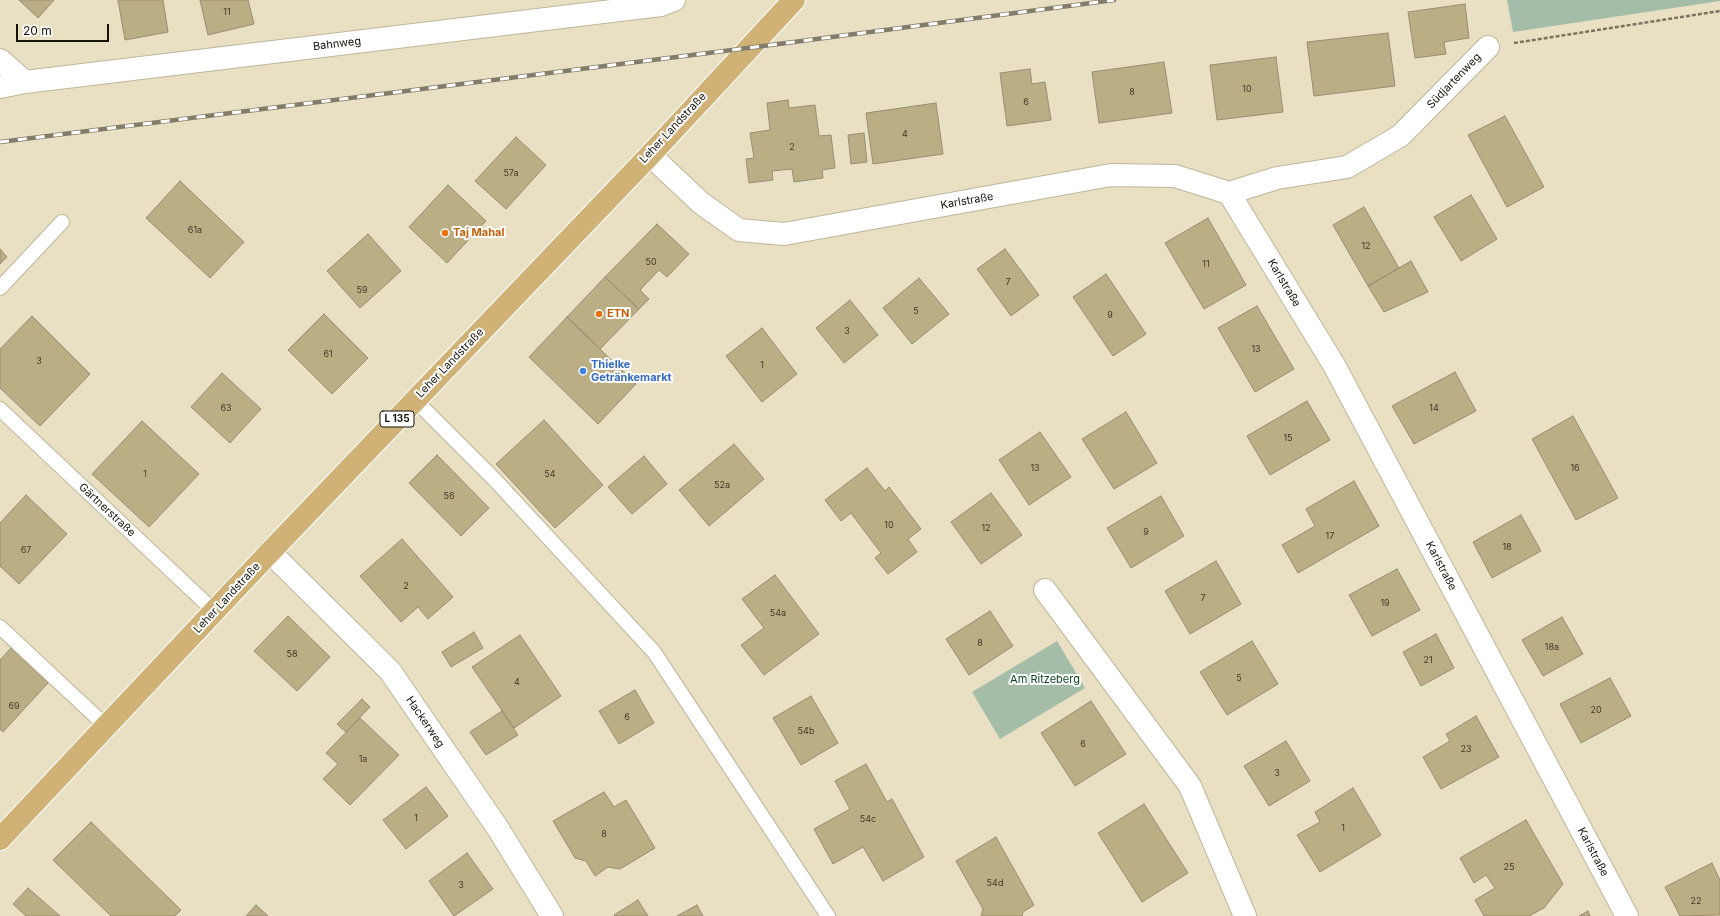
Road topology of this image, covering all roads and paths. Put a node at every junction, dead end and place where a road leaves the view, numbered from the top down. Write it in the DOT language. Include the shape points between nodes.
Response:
graph roads {
  1 [pos="674,0"];
  2 [pos="794,0"];
  3 [pos="1720,11"];
  4 [pos="1488,47"];
  5 [pos="0,60"];
  6 [pos="25,82"];
  7 [pos="0,87"];
  8 [pos="650,155"];
  9 [pos="1229,193"];
  10 [pos="62,222"];
  11 [pos="0,288"];
  12 [pos="415,400"];
  13 [pos="0,409"];
  14 [pos="270,552"];
  15 [pos="1045,590"];
  16 [pos="214,611"];
  17 [pos="0,627"];
  18 [pos="106,726"];
  19 [pos="0,839"];
  20 [pos="552,916"];
  21 [pos="828,916"];
  22 [pos="1245,916"];
  23 [pos="1627,916"];
  1 -- 6 [label="street, Bahnweg" via="661,5"];
  2 -- 8 [label="main road, Leher Landstraße / L 135"];
  3 -- 4 [label="path, Südjartenweg"];
  4 -- 9 [label="street, Südjartenweg" via="1400,136 1347,167 1277,178"];
  5 -- 6 [label="street"];
  6 -- 7 [label="street, Bahnweg"];
  8 -- 9 [label="street, Karlstraße" via="702,203 739,230 784,234 1111,175 1175,176"];
  8 -- 12 [label="main road, Leher Landstraße / L 135"];
  9 -- 23 [label="street, Karlstraße" via="1334,365"];
  10 -- 11 [label="lane"];
  12 -- 14 [label="main road, Leher Landstraße / L 135"];
  12 -- 21 [label="lane" via="495,480 654,652"];
  13 -- 16 [label="lane, Gärtnerstraße"];
  14 -- 16 [label="main road, Leher Landstraße / L 135"];
  14 -- 20 [label="street, Hackerweg" via="390,671 497,827"];
  15 -- 22 [label="street" via="1190,786"];
  16 -- 18 [label="main road, Leher Landstraße / L 135"];
  17 -- 18 [label="lane"];
  18 -- 19 [label="main road, Leher Landstraße / L 135"];
}
